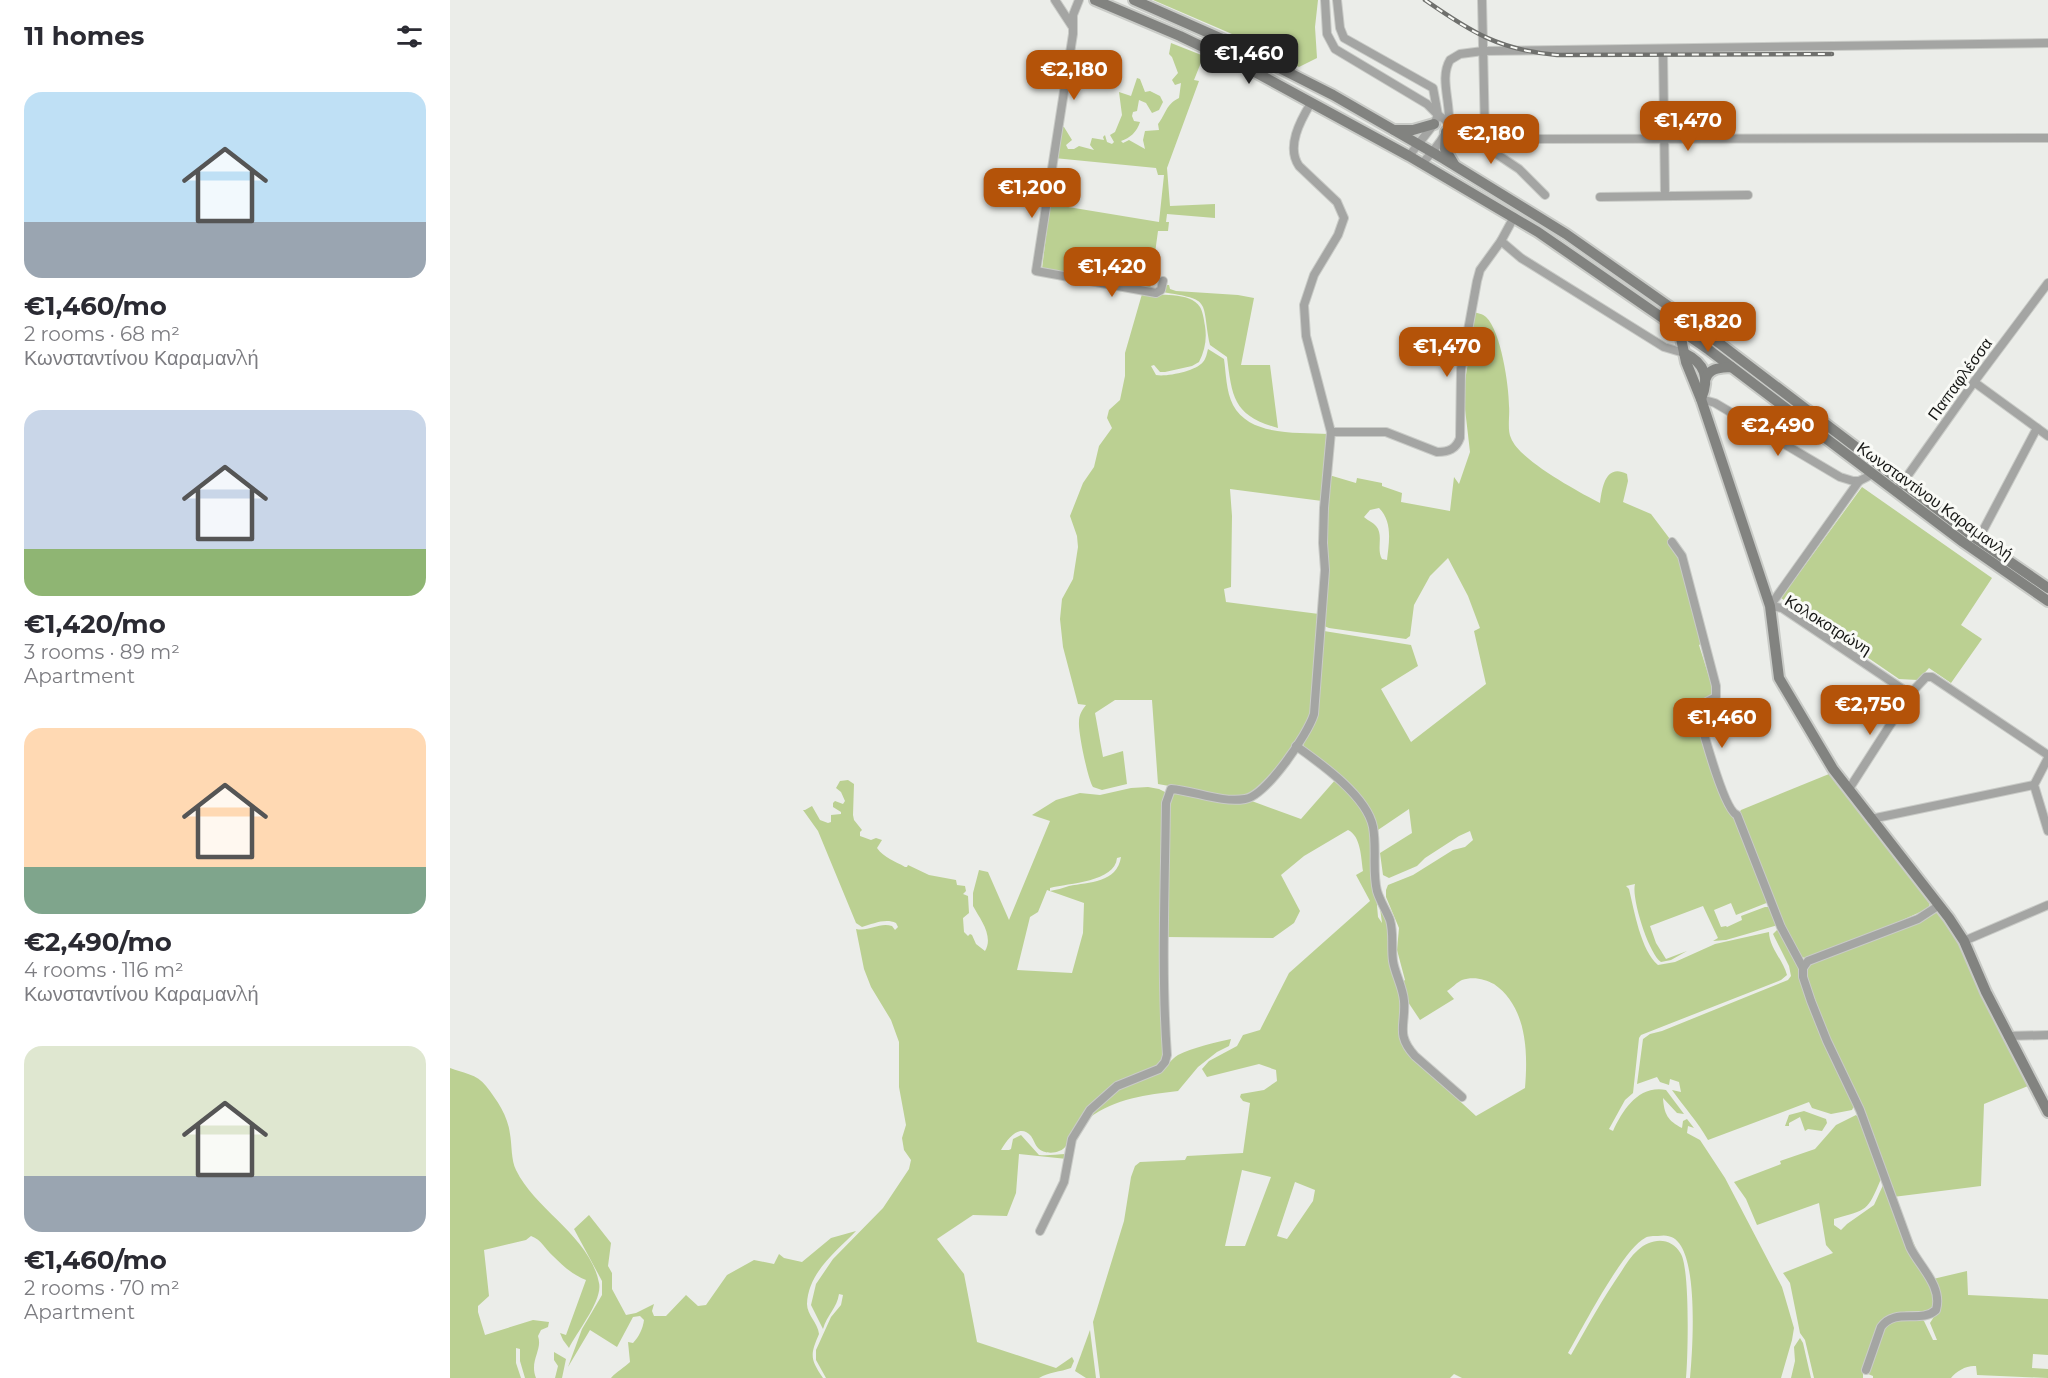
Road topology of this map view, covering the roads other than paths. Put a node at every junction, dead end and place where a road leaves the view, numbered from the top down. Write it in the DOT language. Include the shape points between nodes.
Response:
graph roads {
  1 [pos="1055,0"];
  2 [pos="1079,0"];
  3 [pos="1095,0"];
  4 [pos="1134,0"];
  5 [pos="1324,0"];
  6 [pos="1337,0"];
  7 [pos="1482,0"];
  8 [pos="1073,30"];
  9 [pos="2048,43"];
  10 [pos="1663,49"];
  11 [pos="1483,51"];
  12 [pos="1311,103"];
  13 [pos="1436,120"];
  14 [pos="1447,127"];
  15 [pos="1394,130"];
  16 [pos="2048,138"];
  17 [pos="1665,140"];
  18 [pos="1418,146"];
  19 [pos="1431,153"];
  20 [pos="1409,156"];
  21 [pos="1422,164"];
  22 [pos="1456,167"];
  23 [pos="1545,195"];
  24 [pos="1748,195"];
  25 [pos="1665,196"];
  26 [pos="1600,197"];
  27 [pos="1514,217"];
  28 [pos="1501,241"];
  29 [pos="1163,280"];
  30 [pos="2048,282"];
  31 [pos="2045,293"];
  32 [pos="1679,329"];
  33 [pos="1684,353"];
  34 [pos="1731,367"];
  35 [pos="1706,378"];
  36 [pos="1974,382"];
  37 [pos="1701,399"];
  38 [pos="2037,428"];
  39 [pos="1331,432"];
  40 [pos="2048,436"];
  41 [pos="1873,474"];
  42 [pos="1859,481"];
  43 [pos="1899,487"];
  44 [pos="1978,540"];
  45 [pos="1672,542"];
  46 [pos="2048,588"];
  47 [pos="2048,601"];
  48 [pos="1770,606"];
  49 [pos="1910,694"];
  50 [pos="1296,746"];
  51 [pos="2048,757"];
  52 [pos="2034,785"];
  53 [pos="1849,789"];
  54 [pos="1871,819"];
  55 [pos="2048,831"];
  56 [pos="2048,905"];
  57 [pos="1938,906"];
  58 [pos="1964,941"];
  59 [pos="1803,968"];
  60 [pos="2048,1035"];
  61 [pos="2008,1036"];
  62 [pos="1462,1097"];
  63 [pos="2048,1112"];
  64 [pos="1040,1231"];
  65 [pos="1866,1370"];
  1 -- 8 [label="street"];
  2 -- 8 [label="street" via="1072,15"];
  3 -- 12 [label="main road, Κωνσταντίνου Καραμανλή" via="1206,48"];
  4 -- 15 [label="main road, Κωνσταντίνου Καραμανλή" via="1266,60"];
  5 -- 13 [label="street" via="1327,34 1335,49 1427,104"];
  6 -- 13 [label="street" via="1341,35 1433,88"];
  7 -- 11 [label="street"];
  8 -- 29 [label="street" via="1036,271 1156,293"];
  9 -- 10 [label="street"];
  10 -- 11 [label="street"];
  10 -- 17 [label="street"];
  11 -- 14 [label="street" via="1460,54 1448,63"];
  11 -- 17 [label="street" via="1487,139"];
  12 -- 20 [label="main road, Κωνσταντίνου Καραμανλή"];
  12 -- 39 [label="street" via="1296,138 1296,160 1337,202 1344,218 1314,275 1304,305 1306,336"];
  13 -- 14 [label="street"];
  13 -- 15 [label="main road" via="1413,130"];
  13 -- 18 [label="street"];
  14 -- 19 [label="street"];
  14 -- 22 [label="main road" via="1445,149"];
  14 -- 23 [label="street" via="1519,169"];
  15 -- 18 [label="main road, Κωνσταντίνου Καραμανλή"];
  16 -- 17 [label="street"];
  17 -- 25 [label="street"];
  18 -- 19 [label="main road, Κωνσταντίνου Καραμανλή"];
  18 -- 20 [label="street"];
  19 -- 21 [label="street"];
  19 -- 22 [label="main road, Κωνσταντίνου Καραμανλή"];
  20 -- 21 [label="main road, Κωνσταντίνου Καραμανλή"];
  21 -- 27 [label="main road, Κωνσταντίνου Καραμανλή"];
  22 -- 43 [label="main road, Κωνσταντίνου Καραμανλή" via="1566,234 1655,295"];
  24 -- 25 [label="street"];
  25 -- 26 [label="street"];
  27 -- 28 [label="street"];
  27 -- 32 [label="main road, Κωνσταντίνου Καραμανλή"];
  28 -- 33 [label="street" via="1521,258 1662,346"];
  28 -- 39 [label="street" via="1476,281 1461,369 1460,438 1455,447 1437,452 1386,432"];
  30 -- 31 [label="street, Παπαφλέσσα"];
  31 -- 36 [label="street, Παπαφλέσσα"];
  32 -- 33 [label="main road"];
  32 -- 34 [label="main road, Κωνσταντίνου Καραμανλή"];
  33 -- 35 [label="main road" via="1696,362"];
  33 -- 37 [label="main road"];
  34 -- 35 [label="main road" via="1713,370"];
  34 -- 41 [label="main road, Κωνσταντίνου Καραμανλή"];
  35 -- 37 [label="main road"];
  36 -- 38 [label="street"];
  36 -- 43 [label="street, Παπαφλέσσα"];
  37 -- 42 [label="street" via="1715,403 1840,477"];
  37 -- 48 [label="main road"];
  38 -- 40 [label="street"];
  38 -- 44 [label="street"];
  39 -- 50 [label="street" via="1315,703 1310,725"];
  41 -- 42 [label="street"];
  41 -- 43 [label="main road, Κωνσταντίνου Καραμανλή"];
  42 -- 48 [label="street"];
  43 -- 44 [label="main road, Κωνσταντίνου Καραμανλή"];
  43 -- 47 [label="main road, Κωνσταντίνου Καραμανλή" via="1963,542"];
  44 -- 46 [label="main road, Κωνσταντίνου Καραμανλή"];
  45 -- 59 [label="street" via="1682,556 1716,686 1716,697 1697,709 1726,804 1737,815 1781,927"];
  48 -- 49 [label="street, Κολοκοτρώνη" via="1782,608"];
  48 -- 53 [label="main road" via="1779,678 1824,755"];
  49 -- 51 [label="street" via="1930,677"];
  49 -- 53 [label="street"];
  50 -- 62 [label="street" via="1341,781 1370,818 1377,888 1392,928 1394,963 1404,999 1404,1039 1415,1056"];
  50 -- 64 [label="street" via="1276,776 1249,798 1169,791 1164,959 1166,1062 1159,1069 1117,1086 1090,1110 1072,1139 1064,1182"];
  51 -- 52 [label="street"];
  52 -- 54 [label="street"];
  52 -- 55 [label="street"];
  53 -- 54 [label="main road"];
  54 -- 57 [label="main road"];
  56 -- 58 [label="street"];
  57 -- 58 [label="main road"];
  57 -- 59 [label="street" via="1918,919 1808,961"];
  58 -- 61 [label="main road"];
  59 -- 65 [label="street" via="1827,1041 1860,1110 1910,1247 1934,1284 1937,1302 1936,1310 1930,1314 1895,1317 1883,1324"];
  60 -- 61 [label="street"];
  61 -- 63 [label="main road"];
}
